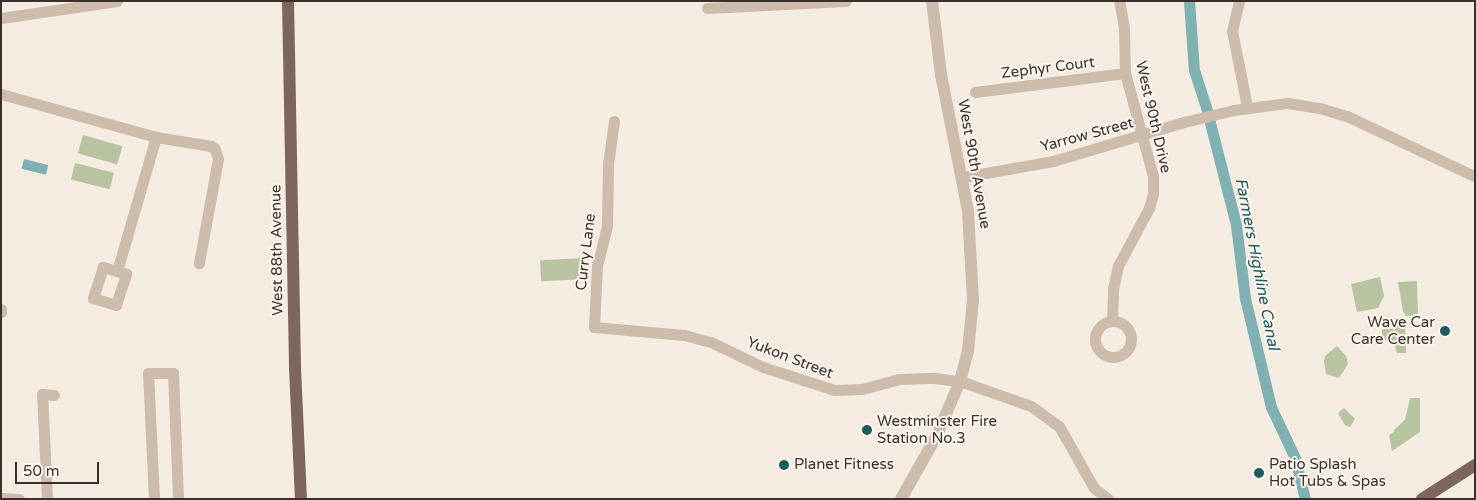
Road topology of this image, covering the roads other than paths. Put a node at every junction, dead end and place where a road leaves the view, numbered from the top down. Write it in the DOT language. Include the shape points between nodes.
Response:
graph roads {
  1 [pos="117,1"];
  2 [pos="288,1"];
  3 [pos="846,1"];
  4 [pos="932,1"];
  5 [pos="1119,1"];
  6 [pos="1239,1"];
  7 [pos="706,8"];
  8 [pos="1,18"];
  9 [pos="1125,73"];
  10 [pos="975,92"];
  11 [pos="1,94"];
  12 [pos="1247,107"];
  13 [pos="614,121"];
  14 [pos="1142,136"];
  15 [pos="156,137"];
  16 [pos="1474,176"];
  17 [pos="962,177"];
  18 [pos="199,263"];
  19 [pos="117,271"];
  20 [pos="1112,321"];
  21 [pos="594,326"];
  22 [pos="960,381"];
  23 [pos="54,395"];
  24 [pos="1475,465"];
  25 [pos="1,498"];
  26 [pos="19,499"];
  27 [pos="48,499"];
  28 [pos="154,499"];
  29 [pos="178,499"];
  30 [pos="300,499"];
  31 [pos="901,499"];
  32 [pos="1108,499"];
  33 [pos="1422,499"];
  1 -- 8 [label="street"];
  2 -- 30 [label="main road, West 88th Avenue"];
  3 -- 7 [label="street"];
  4 -- 17 [label="street, West 90th Avenue" via="941,75"];
  5 -- 9 [label="street, West 90th Drive" via="1124,28"];
  6 -- 12 [label="street" via="1232,31"];
  9 -- 10 [label="street, Zephyr Court"];
  9 -- 14 [label="street, West 90th Drive"];
  11 -- 15 [label="street"];
  12 -- 14 [label="street, Yarrow Street"];
  12 -- 16 [label="street, Yarrow Street" via="1286,103 1335,112"];
  13 -- 21 [label="street, Curry Lane" via="608,164 606,226 597,266"];
  14 -- 17 [label="street, Yarrow Street" via="1053,161"];
  14 -- 20 [label="street, West 90th Drive" via="1153,176 1153,194 1149,208 1118,266"];
  15 -- 18 [label="street" via="211,146 217,154"];
  15 -- 19 [label="street"];
  17 -- 22 [label="street, West 90th Avenue" via="971,239 973,300 968,350"];
  21 -- 22 [label="street, Yukon Street" via="684,335 711,342 763,367 834,390 862,389 899,379"];
  22 -- 31 [label="street, West 90th Avenue" via="937,435"];
  22 -- 32 [label="street, Yukon Street" via="1031,406 1059,426 1094,488"];
  23 -- 27 [label="street" via="42,394"];
  24 -- 33 [label="main road"];
  25 -- 26 [label="street"];
  28 -- 29 [label="street" via="148,373 173,373"];
}
